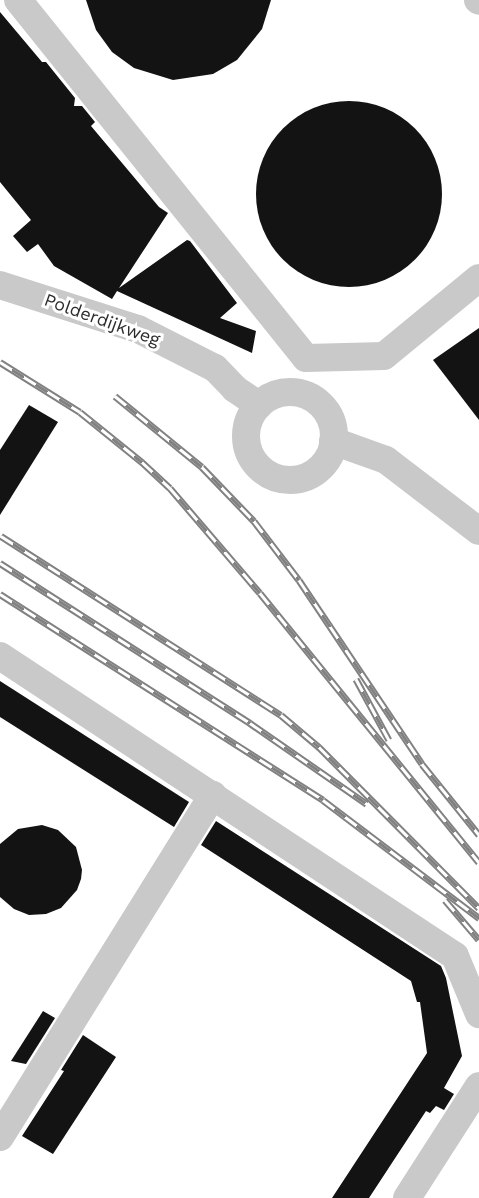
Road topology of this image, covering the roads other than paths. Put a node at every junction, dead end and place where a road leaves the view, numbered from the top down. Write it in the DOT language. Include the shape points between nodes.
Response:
graph roads {
  1 [pos="18,0"];
  2 [pos="479,278"];
  3 [pos="0,285"];
  4 [pos="259,405"];
  5 [pos="333,441"];
  6 [pos="479,531"];
  7 [pos="0,656"];
  8 [pos="213,795"];
  9 [pos="479,1014"];
  10 [pos="479,1086"];
  11 [pos="0,1137"];
  12 [pos="407,1198"];
  1 -- 2 [label="street" via="306,358 384,356"];
  3 -- 4 [label="street, Polderdijkweg" via="138,329 214,368"];
  4 -- 5 [label="street" via="282,392 309,396 328,415"];
  4 -- 5 [label="street" via="247,425 248,449 260,468 270,475 282,479 305,477 324,463"];
  5 -- 6 [label="street" via="386,460"];
  7 -- 8 [label="street"];
  8 -- 9 [label="street" via="455,956"];
  8 -- 11 [label="street"];
  10 -- 12 [label="street"];
}
